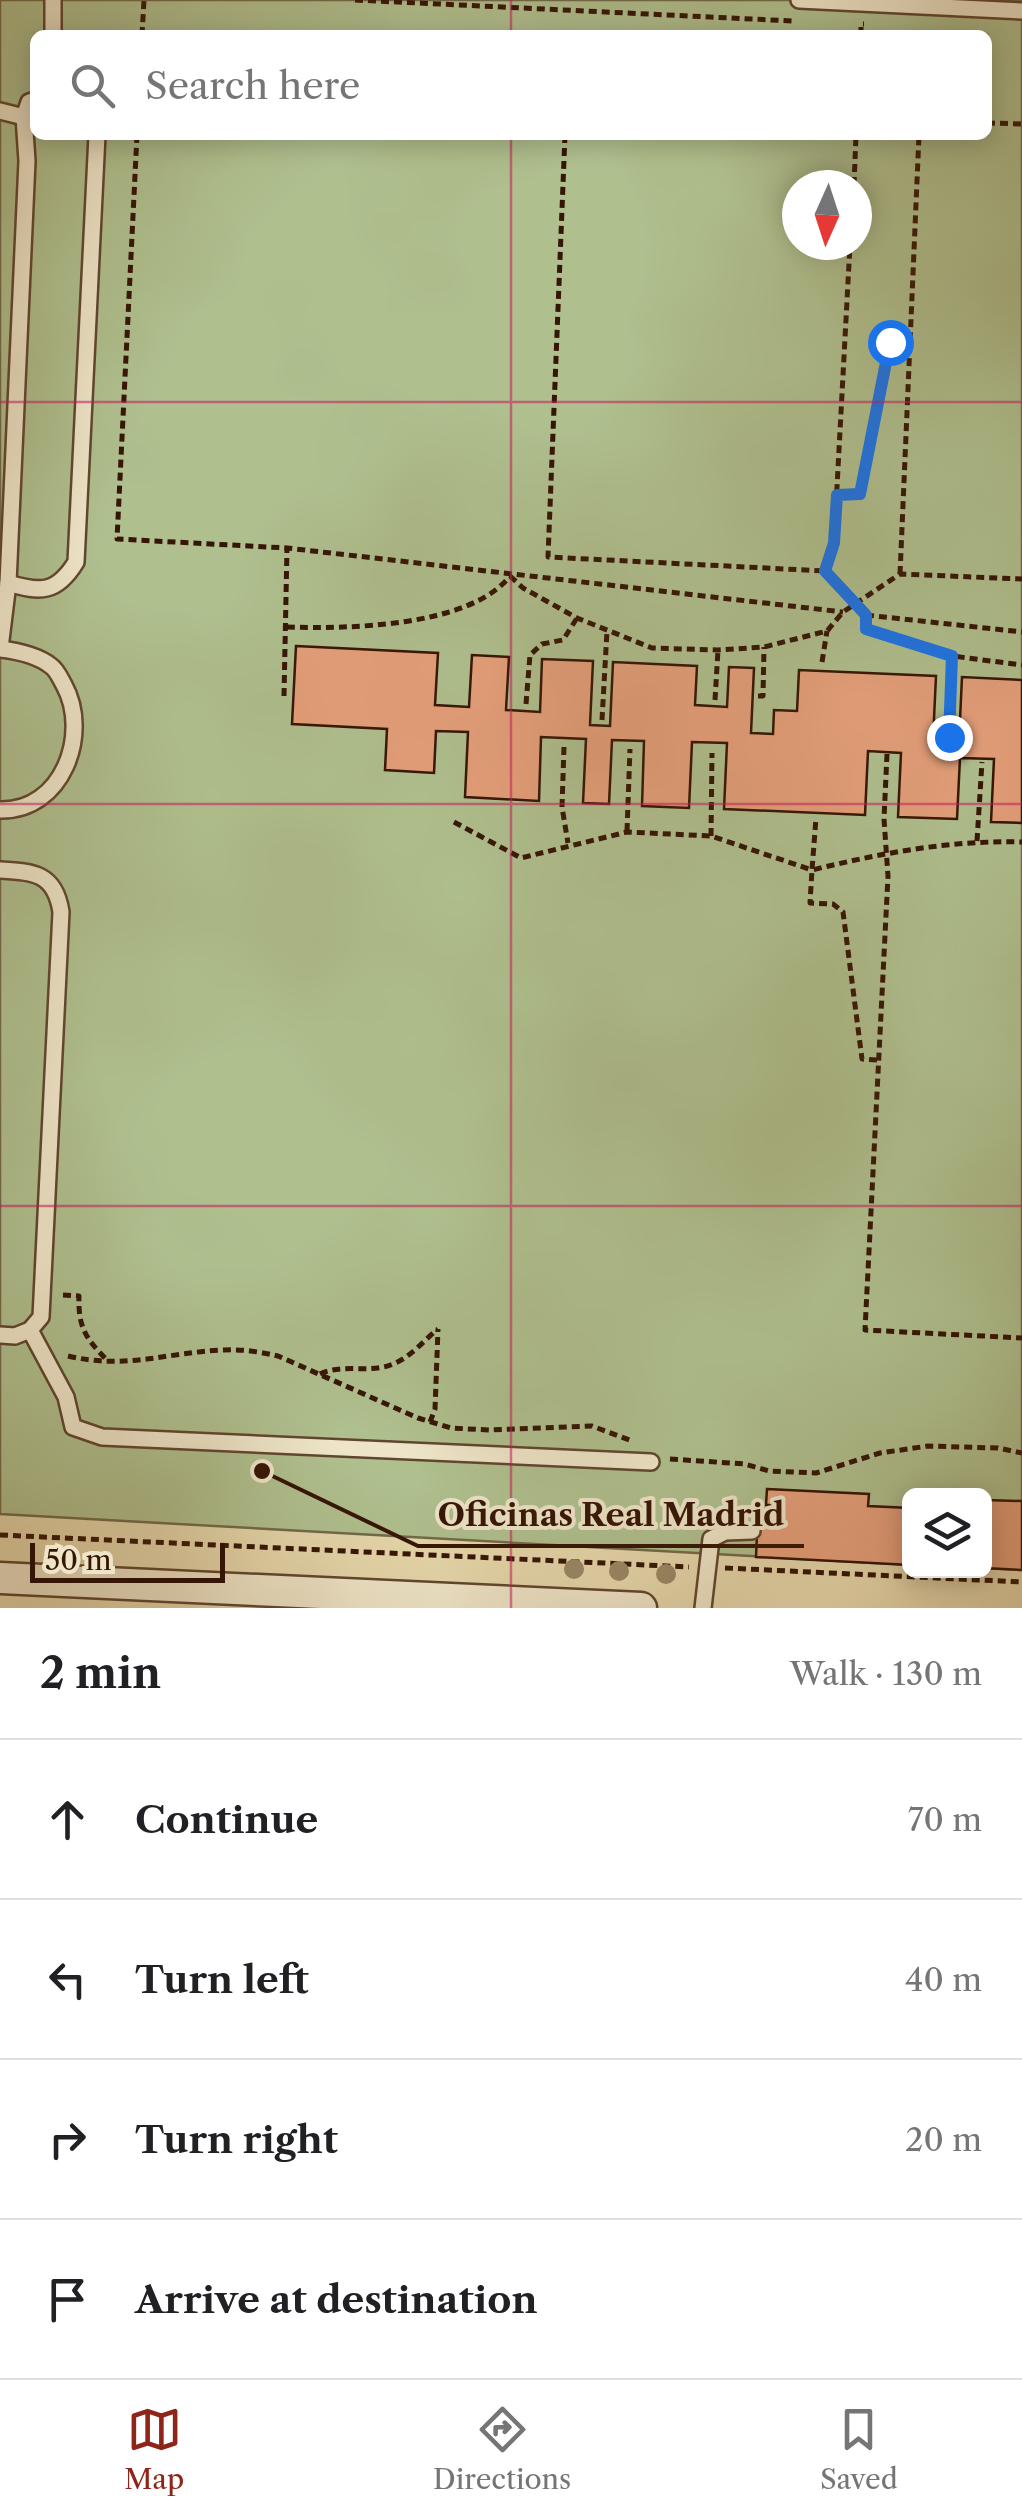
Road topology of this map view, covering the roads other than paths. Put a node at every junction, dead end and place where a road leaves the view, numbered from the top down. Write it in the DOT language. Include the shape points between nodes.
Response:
graph roads {
  1 [pos="54,0"];
  2 [pos="798,0"];
  3 [pos="1022,10"];
  4 [pos="53,30"];
  5 [pos="30,102"];
  6 [pos="0,111"];
  7 [pos="24,117"];
  8 [pos="97,140"];
  9 [pos="8,583"];
  10 [pos="0,648"];
  11 [pos="0,810"];
  12 [pos="0,870"];
  13 [pos="30,1330"];
  14 [pos="0,1335"];
  15 [pos="653,1457"];
  16 [pos="752,1531"];
  17 [pos="0,1578"];
  18 [pos="641,1608"];
  19 [pos="703,1608"];
  1 -- 4 [label="lane"];
  2 -- 3 [label="lane"];
  5 -- 7 [label="lane"];
  6 -- 7 [label="lane"];
  7 -- 9 [label="lane"];
  8 -- 9 [label="lane" via="76,562 66,579 49,588"];
  9 -- 10 [label="lane"];
  10 -- 11 [label="lane" via="54,666 72,700 73,736 68,766 47,796 18,811"];
  12 -- 13 [label="lane" via="47,880 61,912 42,1294 40,1317"];
  13 -- 14 [label="lane"];
  13 -- 15 [label="lane" via="66,1397 74,1427 102,1437"];
  16 -- 19 [label="lane" via="724,1532 711,1540"];
  17 -- 18 [label="street"];
}
